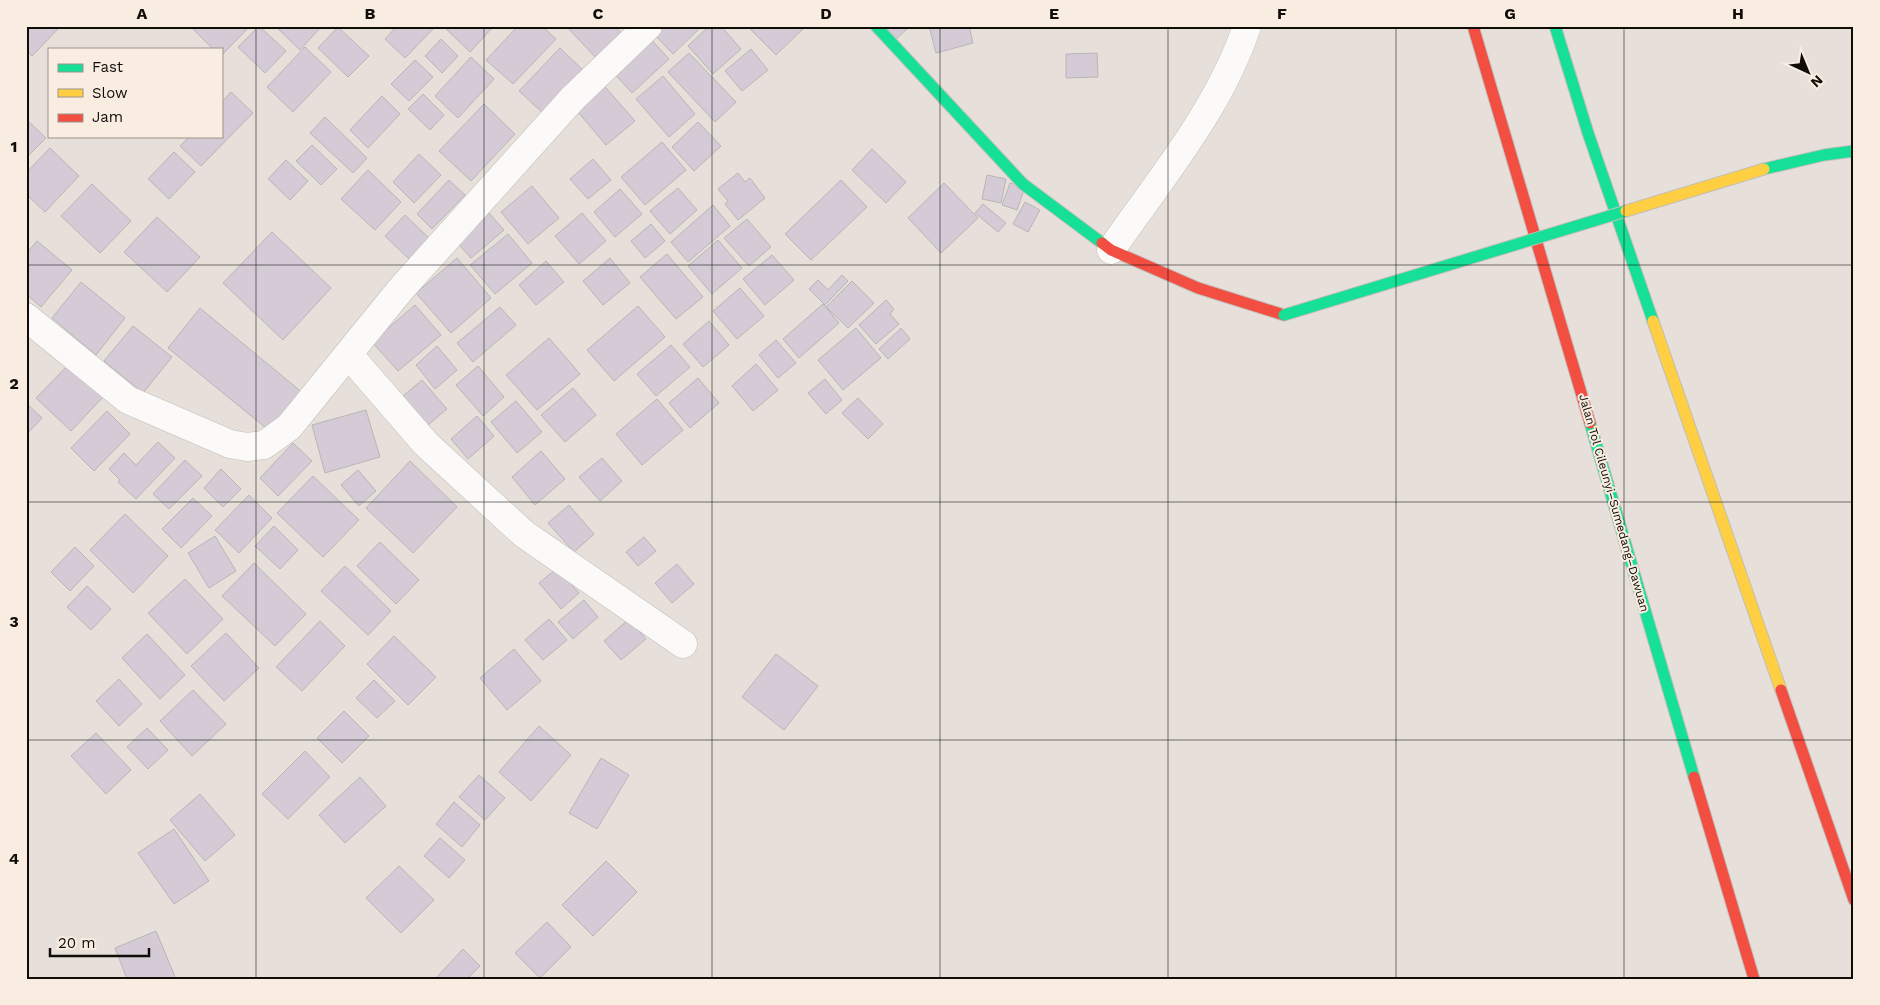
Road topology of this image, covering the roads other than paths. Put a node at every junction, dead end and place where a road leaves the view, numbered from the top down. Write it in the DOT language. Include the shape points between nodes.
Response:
graph roads {
  1 [pos="648,26"];
  2 [pos="876,26"];
  3 [pos="1247,26"];
  4 [pos="1473,26"];
  5 [pos="1555,26"];
  6 [pos="1854,151"];
  7 [pos="1111,250"];
  8 [pos="26,317"];
  9 [pos="350,355"];
  10 [pos="683,644"];
  11 [pos="1854,900"];
  12 [pos="1754,979"];
  1 -- 9 [label="street" via="566,106 401,288"];
  2 -- 7 [label="main road" via="1023,184"];
  3 -- 7 [label="street" via="1238,52 1199,123"];
  4 -- 12 [label="main road, Jalan Tol Cileunyi–Sumedang–Dawuan"];
  5 -- 11 [label="main road" via="1595,152"];
  6 -- 7 [label="main road, bridge" via="1764,169 1284,316 1198,288"];
  8 -- 9 [label="street" via="128,400 230,444 247,447 264,445 289,427"];
  9 -- 10 [label="street" via="426,444 524,534"];
}
